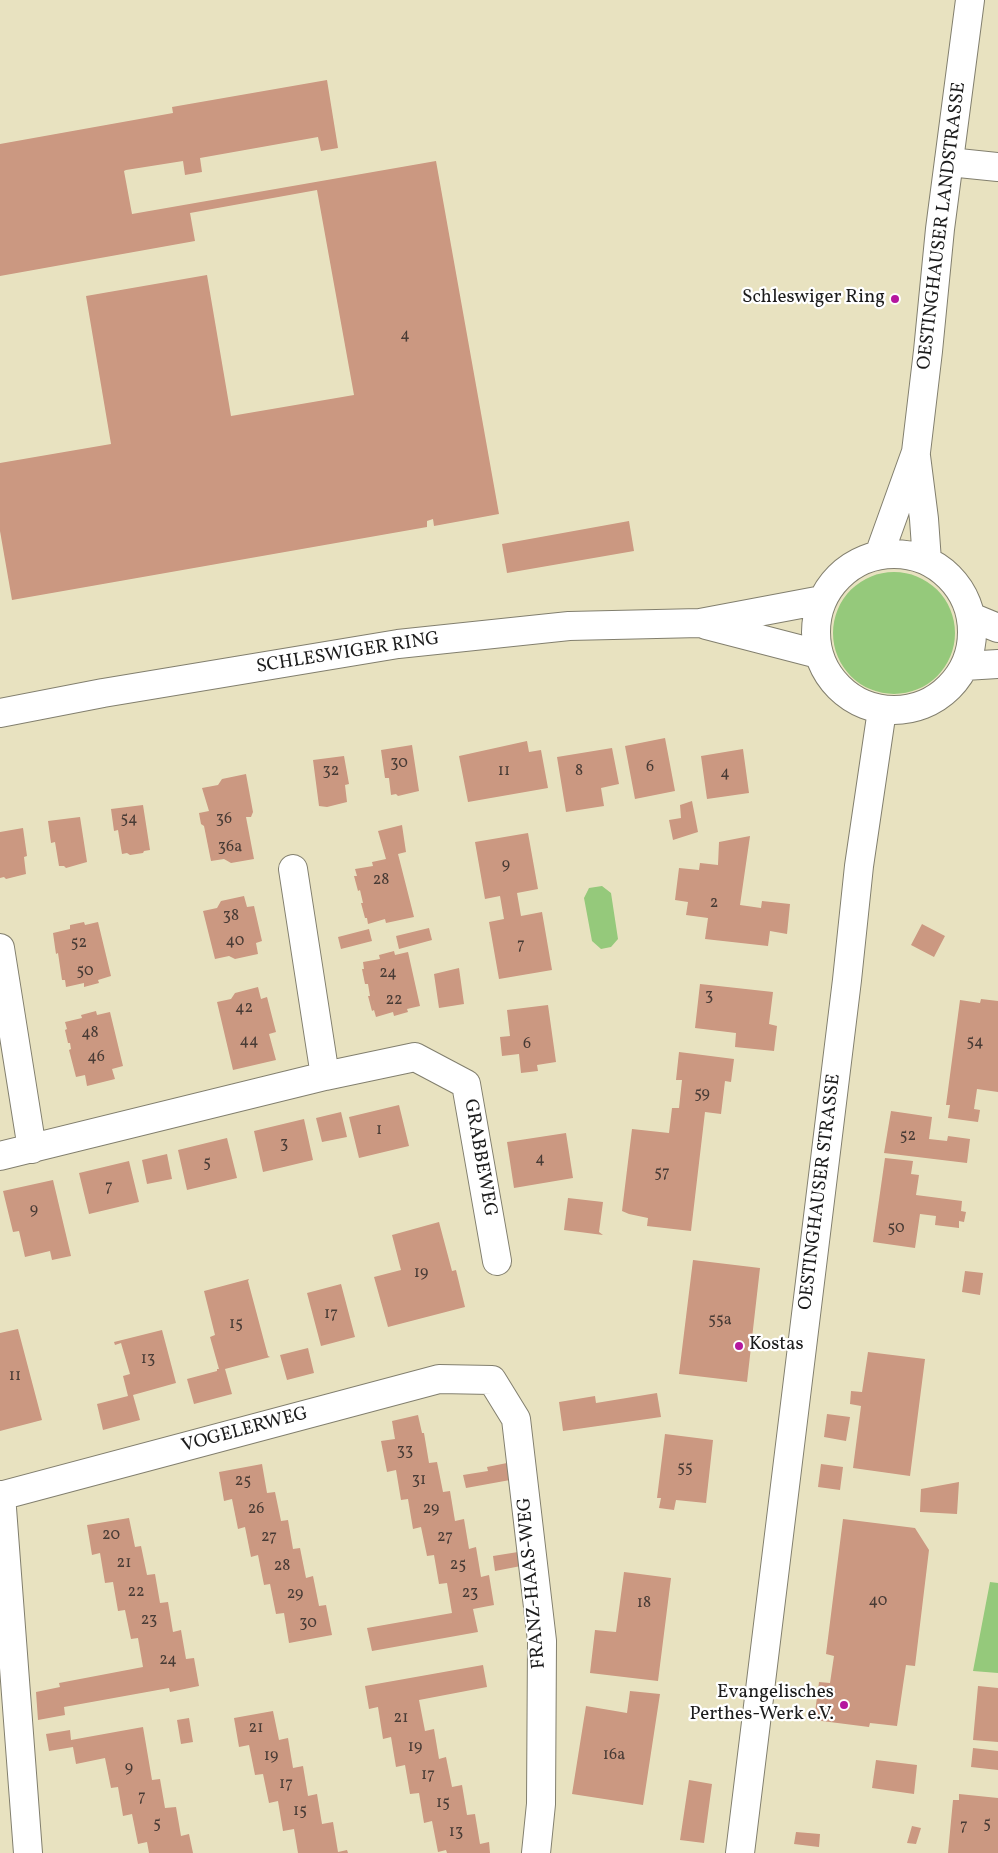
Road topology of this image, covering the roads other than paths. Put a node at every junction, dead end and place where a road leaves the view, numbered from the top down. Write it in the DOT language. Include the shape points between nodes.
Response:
graph roads {
  1 [pos="970,0"];
  2 [pos="949,162"];
  3 [pos="998,166"];
  4 [pos="916,452"];
  5 [pos="879,555"];
  6 [pos="927,561"];
  7 [pos="822,600"];
  8 [pos="971,617"];
  9 [pos="700,623"];
  10 [pos="998,628"];
  11 [pos="818,654"];
  12 [pos="998,664"];
  13 [pos="965,666"];
  14 [pos="882,710"];
  15 [pos="0,713"];
  16 [pos="293,869"];
  17 [pos="0,948"];
  18 [pos="325,1076"];
  19 [pos="32,1149"];
  20 [pos="0,1156"];
  21 [pos="498,1262"];
  22 [pos="492,1380"];
  23 [pos="0,1495"];
  24 [pos="28,1853"];
  25 [pos="536,1853"];
  26 [pos="740,1853"];
  1 -- 2 [label="street, OESTINGHAUSER LANDSTRASSE"];
  2 -- 3 [label="street"];
  2 -- 4 [label="street, OESTINGHAUSER LANDSTRASSE"];
  4 -- 5 [label="street, OESTINGHAUSER LANDSTRASSE"];
  4 -- 6 [label="street, OESTINGHAUSER LANDSTRASSE"];
  5 -- 6 [label="street" via="904,554"];
  5 -- 7 [label="street" via="855,564 835,579"];
  6 -- 8 [label="street" via="948,575 963,594"];
  7 -- 9 [label="street, SCHLESWIGER RING"];
  7 -- 11 [label="street" via="816,625"];
  8 -- 10 [label="street"];
  8 -- 13 [label="street" via="972,641"];
  9 -- 11 [label="street, SCHLESWIGER RING"];
  9 -- 15 [label="street, SCHLESWIGER RING" via="569,626 398,644"];
  11 -- 14 [label="street" via="832,680 854,700"];
  12 -- 13 [label="street"];
  13 -- 14 [label="street" via="952,686 931,701 908,709"];
  14 -- 26 [label="street, OESTINGHAUSER STRASSE" via="860,866"];
  16 -- 18 [label="street"];
  17 -- 19 [label="street"];
  18 -- 19 [label="street, GRABBEWEG"];
  18 -- 21 [label="street, GRABBEWEG" via="415,1057 466,1084"];
  19 -- 20 [label="street, GRABBEWEG"];
  22 -- 23 [label="street, VOGELERWEG" via="439,1379"];
  22 -- 25 [label="street, FRANZ-HAAS-WEG" via="516,1419 542,1641 541,1804"];
  23 -- 24 [label="street"];
}
